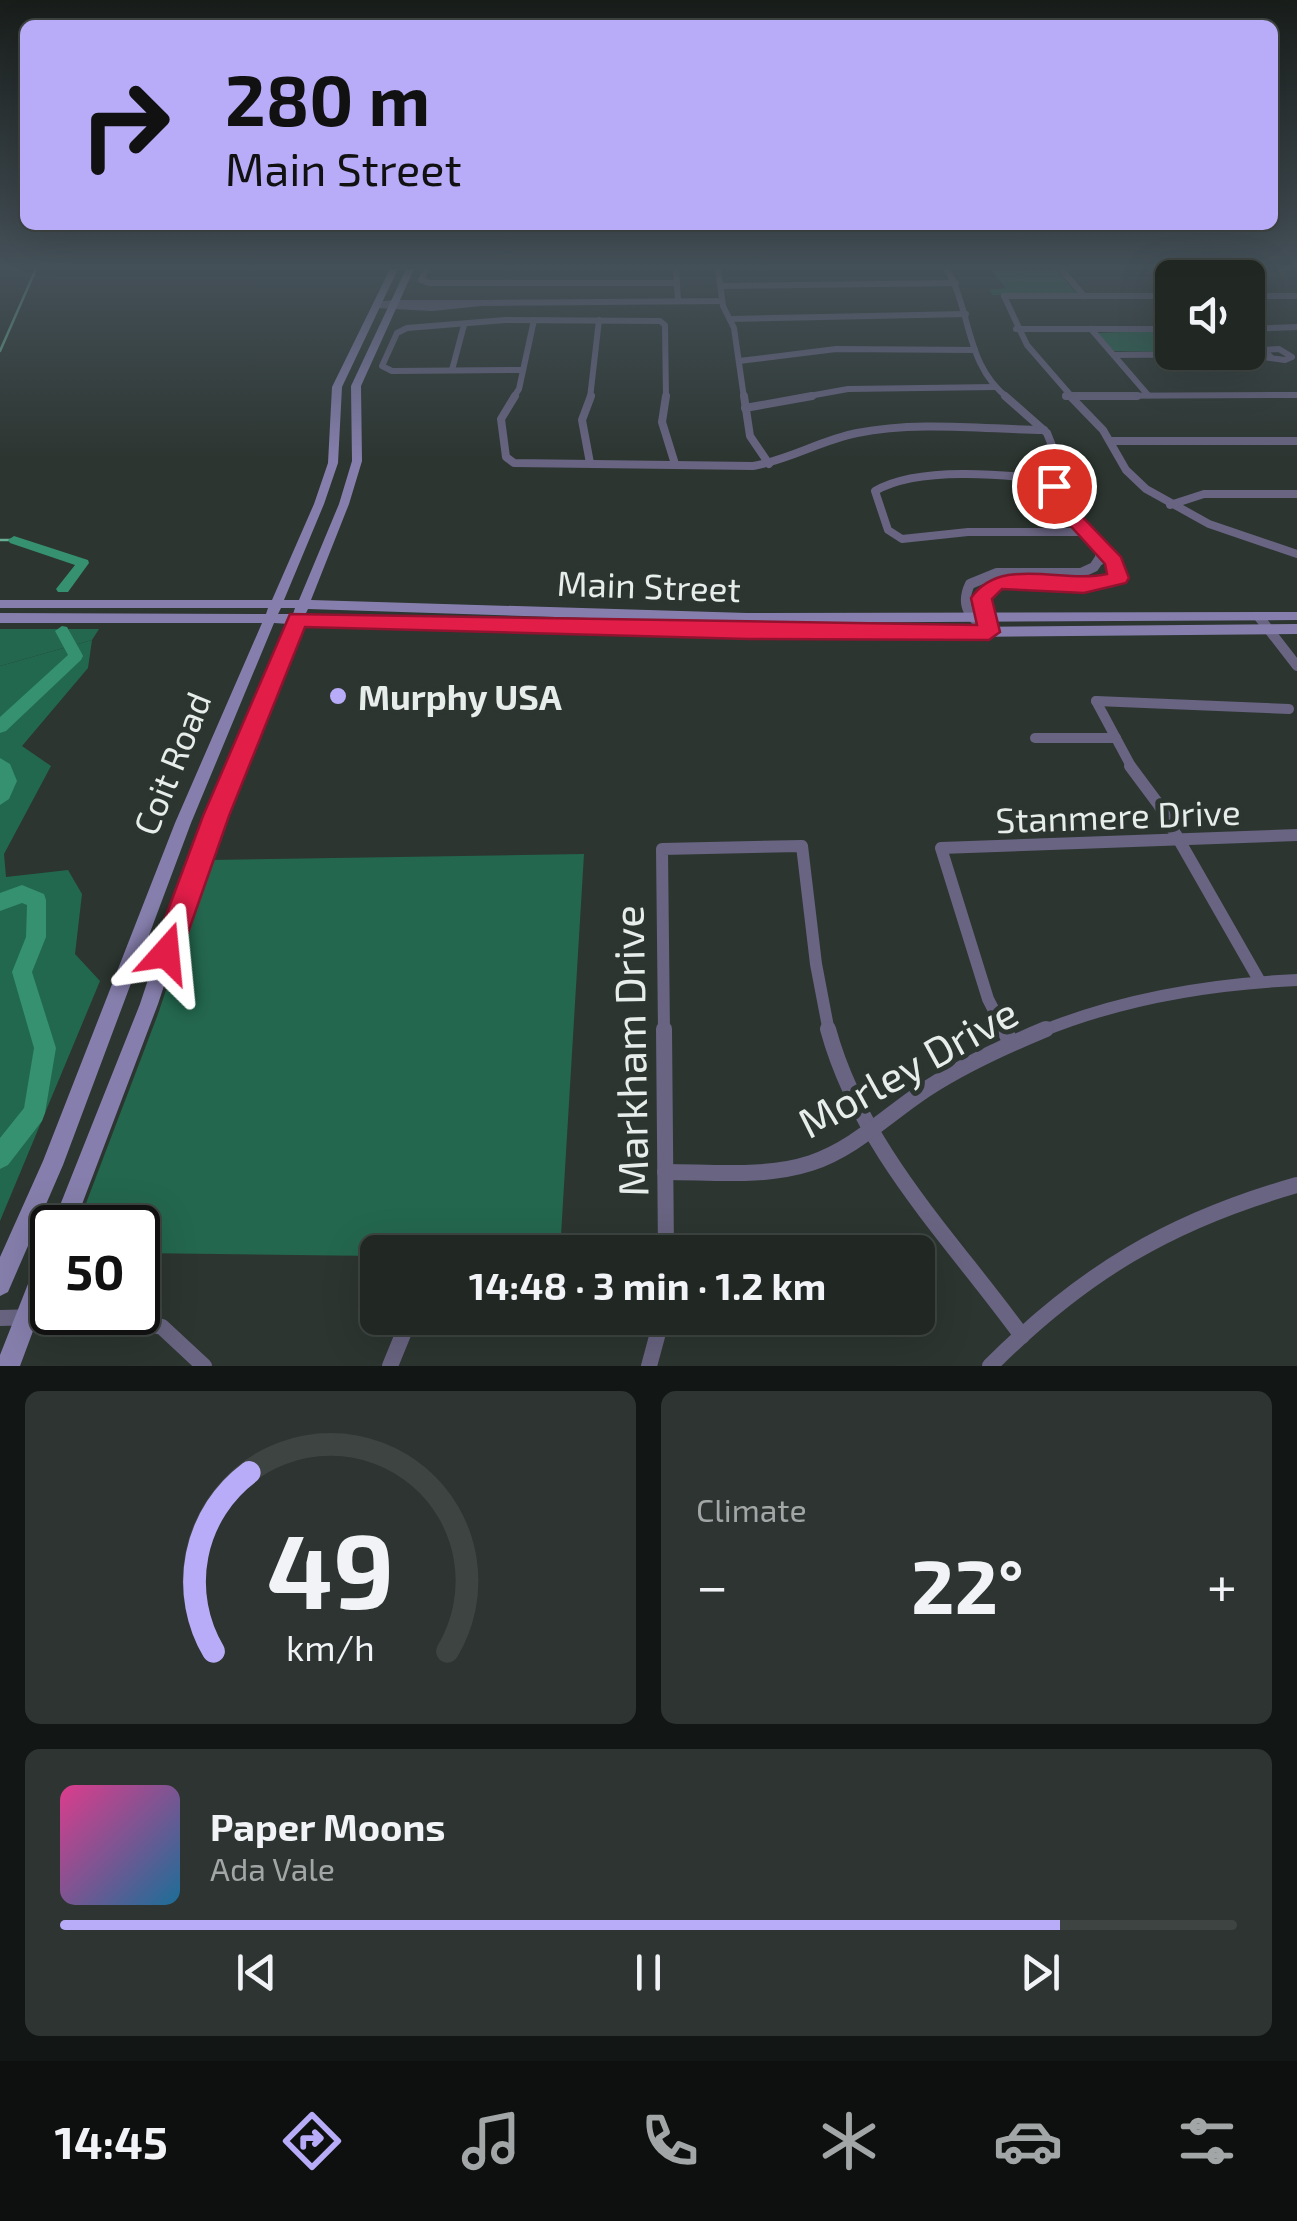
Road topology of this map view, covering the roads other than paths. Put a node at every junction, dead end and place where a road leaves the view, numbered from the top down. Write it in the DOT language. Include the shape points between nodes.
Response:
graph roads {
  1 [pos="363,333"];
  2 [pos="380,333"];
  3 [pos="397,333"];
  4 [pos="462,333"];
  5 [pos="531,333"];
  6 [pos="598,333"];
  7 [pos="665,333"];
  8 [pos="733,333"];
  9 [pos="971,333"];
  10 [pos="1019,333"];
  11 [pos="1094,333"];
  12 [pos="1265,341"];
  13 [pos="1265,349"];
  14 [pos="975,350"];
  15 [pos="1265,350"];
  16 [pos="1281,350"];
  17 [pos="1114,354"];
  18 [pos="1155,354"];
  19 [pos="1265,358"];
  20 [pos="1273,359"];
  21 [pos="740,360"];
  22 [pos="1294,360"];
  23 [pos="452,370"];
  24 [pos="523,370"];
  25 [pos="995,387"];
  26 [pos="1297,394"];
  27 [pos="1148,395"];
  28 [pos="1066,396"];
  29 [pos="745,408"];
  30 [pos="1044,430"];
  31 [pos="1110,441"];
  32 [pos="1297,441"];
  33 [pos="590,463"];
  34 [pos="675,464"];
  35 [pos="769,464"];
  36 [pos="1054,481"];
  37 [pos="1297,494"];
  38 [pos="1170,505"];
  39 [pos="1088,532"];
  40 [pos="1098,546"];
  41 [pos="1297,554"];
  42 [pos="1058,573"];
  43 [pos="1066,586"];
  44 [pos="0,604"];
  45 [pos="277,604"];
  46 [pos="303,604"];
  47 [pos="528,610"];
  48 [pos="1297,616"];
  49 [pos="970,617"];
  50 [pos="986,617"];
  51 [pos="0,618"];
  52 [pos="270,620"];
  53 [pos="298,620"];
  54 [pos="1263,623"];
  55 [pos="747,625"];
  56 [pos="526,627"];
  57 [pos="1297,629"];
  58 [pos="989,632"];
  59 [pos="1297,666"];
  60 [pos="1289,709"];
  61 [pos="1034,738"];
  62 [pos="1116,738"];
  63 [pos="232,776"];
  64 [pos="202,777"];
  65 [pos="1297,836"];
  66 [pos="1179,838"];
  67 [pos="1259,980"];
  68 [pos="1297,980"];
  69 [pos="1011,1042"];
  70 [pos="869,1129"];
  71 [pos="665,1172"];
  72 [pos="1297,1185"];
  73 [pos="71,1205"];
  74 [pos="666,1235"];
  75 [pos="0,1284"];
  76 [pos="30,1309"];
  77 [pos="27,1317"];
  78 [pos="0,1318"];
  79 [pos="403,1335"];
  80 [pos="657,1335"];
  81 [pos="1022,1336"];
  82 [pos="8,1366"];
  83 [pos="204,1366"];
  84 [pos="390,1366"];
  85 [pos="649,1366"];
  86 [pos="990,1366"];
  1 -- 45 [label="main road, Coit Road" via="337,387 334,463"];
  2 -- 46 [label="main road, Coit Road" via="356,386 357,461"];
  3 -- 23 [label="street" via="384,368"];
  4 -- 23 [label="street"];
  5 -- 24 [label="street"];
  6 -- 33 [label="street" via="594,388 582,420"];
  7 -- 34 [label="street" via="662,422"];
  8 -- 21 [label="street"];
  9 -- 14 [label="street"];
  10 -- 28 [label="street"];
  11 -- 17 [label="street"];
  12 -- 16 [label="street"];
  13 -- 16 [label="street"];
  14 -- 21 [label="street" via="836,349"];
  14 -- 25 [label="street"];
  15 -- 20 [label="street"];
  16 -- 22 [label="street"];
  17 -- 18 [label="street"];
  17 -- 27 [label="street"];
  19 -- 20 [label="street"];
  20 -- 22 [label="street"];
  21 -- 29 [label="street"];
  23 -- 24 [label="street"];
  24 -- 33 [label="street" via="500,419 506,458"];
  25 -- 29 [label="street" via="839,390"];
  25 -- 30 [label="street"];
  26 -- 27 [label="street"];
  27 -- 28 [label="street"];
  28 -- 31 [label="street"];
  29 -- 35 [label="street" via="750,438"];
  30 -- 35 [label="street" via="868,432"];
  30 -- 36 [label="street" via="1056,456"];
  31 -- 32 [label="street"];
  31 -- 38 [label="street" via="1132,476"];
  33 -- 34 [label="street"];
  34 -- 35 [label="street"];
  36 -- 39 [label="street" via="1061,504"];
  36 -- 39 [label="street" via="939,477 878,486 876,492 888,530 911,540 968,532"];
  37 -- 38 [label="street" via="1204,494"];
  38 -- 41 [label="street"];
  39 -- 40 [label="street"];
  40 -- 42 [label="street" via="1093,569"];
  40 -- 43 [label="street" via="1119,578"];
  42 -- 43 [label="street"];
  42 -- 49 [label="street" via="979,578 965,594"];
  43 -- 50 [label="street" via="996,583 982,598"];
  44 -- 45 [label="main road, Main Street"];
  45 -- 46 [label="main road, Main Street"];
  45 -- 52 [label="main road, Coit Road"];
  46 -- 47 [label="main road, Main Street"];
  46 -- 53 [label="main road, Coit Road"];
  47 -- 55 [label="main road, Main Street"];
  47 -- 56 [label="main road"];
  48 -- 54 [label="main road, Main Street"];
  49 -- 50 [label="main road, Main Street"];
  49 -- 55 [label="main road, Main Street"];
  49 -- 58 [label="street"];
  50 -- 54 [label="main road, Main Street"];
  50 -- 58 [label="street"];
  51 -- 52 [label="main road, Main Street"];
  52 -- 53 [label="main road, Main Street"];
  52 -- 64 [label="main road, Coit Road"];
  53 -- 56 [label="main road, Main Street"];
  53 -- 63 [label="main road, Coit Road"];
  54 -- 57 [label="main road, Main Street"];
  54 -- 58 [label="main road, Main Street"];
  54 -- 59 [label="street"];
  55 -- 56 [label="main road, Main Street"];
  55 -- 58 [label="main road, Main Street"];
  60 -- 62 [label="street" via="1096,701"];
  61 -- 62 [label="street"];
  62 -- 66 [label="street"];
  63 -- 64 [label="main road"];
  63 -- 73 [label="main road, Coit Road"];
  64 -- 75 [label="main road, Coit Road"];
  65 -- 66 [label="street, Stanmere Drive"];
  66 -- 67 [label="street"];
  66 -- 69 [label="street, Stanmere Drive" via="941,848 988,999"];
  67 -- 68 [label="street, Morley Drive"];
  67 -- 69 [label="street, Morley Drive" via="1124,1004"];
  69 -- 70 [label="street, Morley Drive"];
  70 -- 71 [label="street, Morley Drive" via="836,1152 779,1170"];
  70 -- 71 [label="street, Markham Drive" via="828,1033 802,846 662,849"];
  70 -- 81 [label="street"];
  71 -- 74 [label="street, Markham Drive"];
  72 -- 81 [label="street" via="1237,1200 1170,1228 1084,1278"];
  76 -- 77 [label="main road"];
  77 -- 78 [label="street"];
  77 -- 82 [label="main road"];
  77 -- 83 [label="street" via="114,1315 162,1327"];
  79 -- 84 [label="street"];
  80 -- 85 [label="street"];
  81 -- 86 [label="street"];
}
